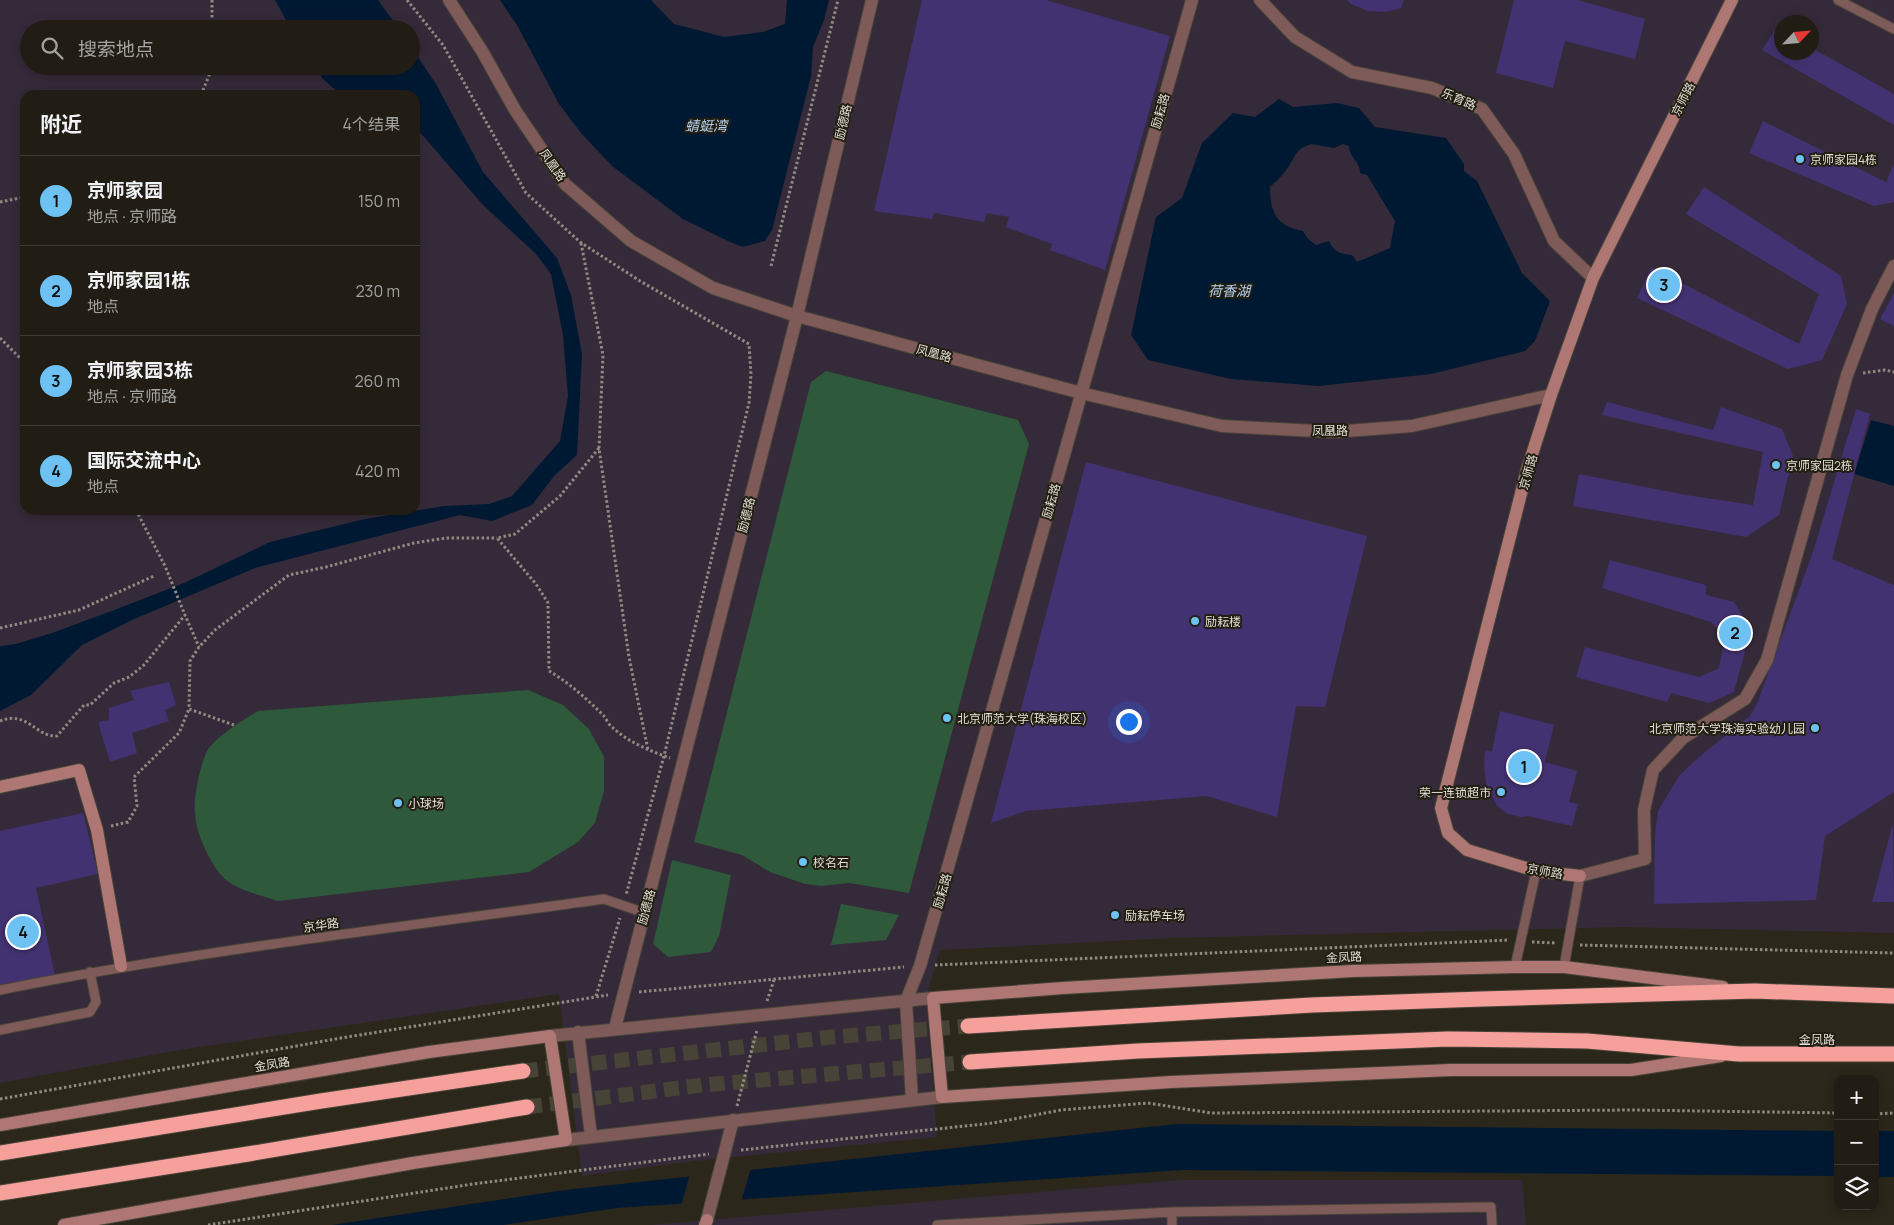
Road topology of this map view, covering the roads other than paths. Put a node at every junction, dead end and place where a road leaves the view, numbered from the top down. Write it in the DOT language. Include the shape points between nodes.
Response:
graph roads {
  1 [pos="449,0"];
  2 [pos="873,0"];
  3 [pos="1192,0"];
  4 [pos="1260,0"];
  5 [pos="1732,0"];
  6 [pos="1838,0"];
  7 [pos="1894,29"];
  8 [pos="1894,266"];
  9 [pos="1593,278"];
  10 [pos="798,311"];
  11 [pos="1081,393"];
  12 [pos="1551,395"];
  13 [pos="0,787"];
  14 [pos="1536,871"];
  15 [pos="1580,876"];
  16 [pos="645,913"];
  17 [pos="121,966"];
  18 [pos="1515,967"];
  19 [pos="1564,967"];
  20 [pos="90,972"];
  21 [pos="0,990"];
  22 [pos="1755,991"];
  23 [pos="1894,996"];
  24 [pos="933,998"];
  25 [pos="906,1001"];
  26 [pos="968,1026"];
  27 [pos="614,1028"];
  28 [pos="0,1030"];
  29 [pos="578,1032"];
  30 [pos="550,1036"];
  31 [pos="1739,1054"];
  32 [pos="1892,1055"];
  33 [pos="970,1062"];
  34 [pos="524,1071"];
  35 [pos="942,1097"];
  36 [pos="912,1100"];
  37 [pos="527,1108"];
  38 [pos="733,1120"];
  39 [pos="0,1125"];
  40 [pos="591,1136"];
  41 [pos="566,1140"];
  42 [pos="0,1154"];
  43 [pos="0,1193"];
  44 [pos="1172,1212"];
  45 [pos="706,1222"];
  46 [pos="64,1225"];
  47 [pos="937,1225"];
  48 [pos="1172,1225"];
  49 [pos="1492,1225"];
  1 -- 10 [label="street, 凤凰路" via="515,110 565,184 631,241 713,288"];
  2 -- 10 [label="street, 励德路"];
  3 -- 11 [label="street, 励耘路"];
  4 -- 9 [label="street, 乐育路" via="1295,37 1352,72 1432,88 1482,109 1514,154 1554,241"];
  5 -- 9 [label="street, 京师路"];
  6 -- 7 [label="lane"];
  8 -- 15 [label="street" via="1872,309 1847,375 1767,660 1745,699 1683,738 1653,770 1644,810 1645,859"];
  9 -- 12 [label="street, 京师路"];
  10 -- 11 [label="street, 凤凰路"];
  10 -- 16 [label="street, 励德路"];
  11 -- 12 [label="street, 凤凰路" via="1222,426 1334,432 1412,426"];
  11 -- 25 [label="street, 励耘路" via="920,966"];
  12 -- 14 [label="street, 京师路" via="1527,470 1441,808 1448,833 1467,850"];
  13 -- 17 [label="street" via="79,770 97,830"];
  14 -- 15 [label="street, 京师路"];
  14 -- 18 [label="lane"];
  15 -- 19 [label="lane"];
  16 -- 17 [label="lane, 京华路" via="604,899"];
  16 -- 27 [label="street, 励德路"];
  17 -- 20 [label="lane, 京华路"];
  18 -- 19 [label="street, 金凤路"];
  18 -- 24 [label="street, 金凤路" via="1343,971"];
  19 -- 22 [label="street, 金凤路"];
  20 -- 21 [label="lane, 京华路"];
  20 -- 28 [label="lane" via="96,1002 90,1012"];
  22 -- 23 [label="highway, 金凤路"];
  22 -- 26 [label="highway, 金凤路" via="1312,1005"];
  24 -- 25 [label="street"];
  24 -- 35 [label="street"];
  25 -- 27 [label="street"];
  25 -- 36 [label="street"];
  27 -- 29 [label="street"];
  29 -- 30 [label="street"];
  29 -- 40 [label="street"];
  30 -- 39 [label="street, 金凤路" via="429,1052"];
  30 -- 41 [label="street"];
  31 -- 32 [label="highway, 金凤路"];
  31 -- 33 [label="highway, 金凤路" via="1587,1042 1448,1039 1138,1051"];
  31 -- 35 [label="street, 金凤路" via="1631,1070 1432,1071 1171,1082"];
  34 -- 42 [label="highway"];
  35 -- 36 [label="street"];
  36 -- 38 [label="street"];
  37 -- 43 [label="highway"];
  38 -- 40 [label="street"];
  38 -- 45 [label="street"];
  40 -- 41 [label="street"];
  41 -- 46 [label="street" via="403,1165"];
  44 -- 47 [label="lane"];
  44 -- 48 [label="lane"];
  44 -- 49 [label="lane" via="1491,1206"];
}
